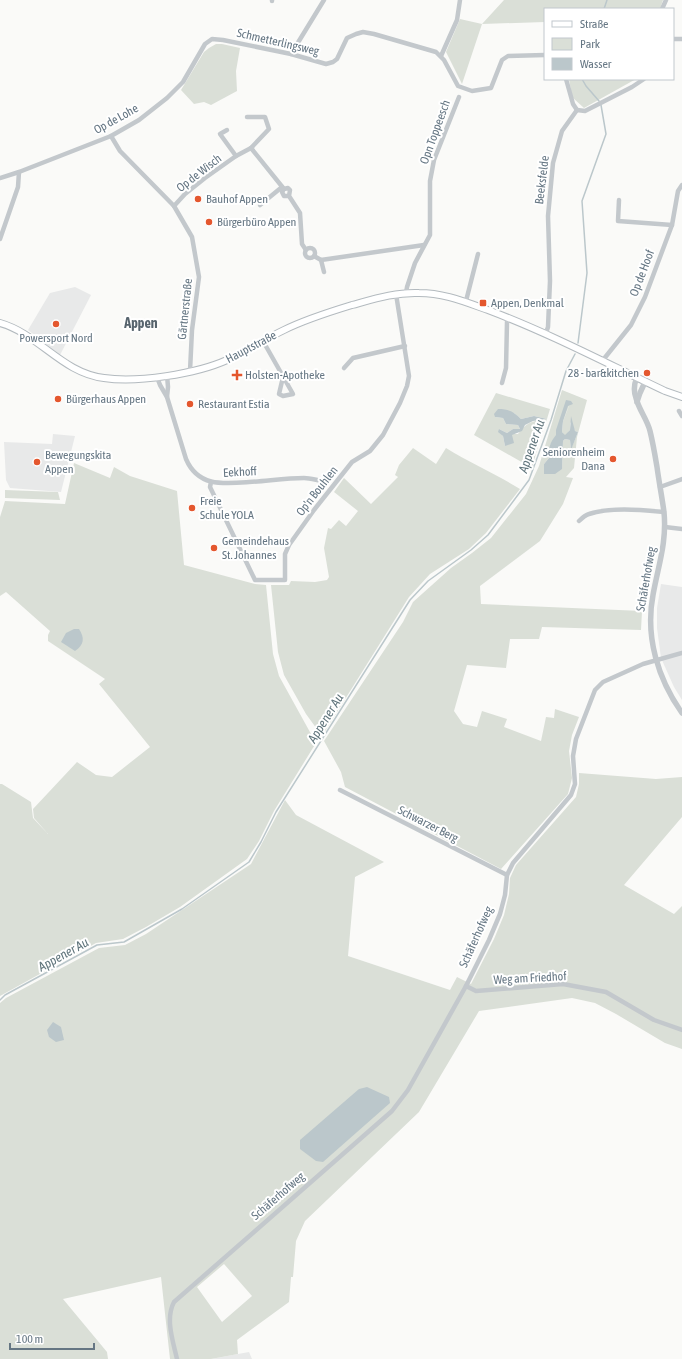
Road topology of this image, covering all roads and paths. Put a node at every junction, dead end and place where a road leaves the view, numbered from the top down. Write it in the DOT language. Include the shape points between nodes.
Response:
graph roads {
  1 [pos="460,0"];
  2 [pos="322,1"];
  3 [pos="212,39"];
  4 [pos="291,54"];
  5 [pos="544,55"];
  6 [pos="441,56"];
  7 [pos="566,80"];
  8 [pos="642,80"];
  9 [pos="459,97"];
  10 [pos="577,110"];
  11 [pos="247,117"];
  12 [pos="227,130"];
  13 [pos="111,136"];
  14 [pos="251,148"];
  15 [pos="236,156"];
  16 [pos="19,172"];
  17 [pos="0,178"];
  18 [pos="682,184"];
  19 [pos="283,188"];
  20 [pos="619,200"];
  21 [pos="260,205"];
  22 [pos="174,206"];
  23 [pos="672,225"];
  24 [pos="0,239"];
  25 [pos="424,245"];
  26 [pos="478,254"];
  27 [pos="321,260"];
  28 [pos="324,272"];
  29 [pos="406,293"];
  30 [pos="396,294"];
  31 [pos="466,301"];
  32 [pos="509,318"];
  33 [pos="0,323"];
  34 [pos="546,333"];
  35 [pos="263,341"];
  36 [pos="404,346"];
  37 [pos="603,360"];
  38 [pos="344,368"];
  39 [pos="190,371"];
  40 [pos="167,375"];
  41 [pos="157,376"];
  42 [pos="283,377"];
  43 [pos="637,377"];
  44 [pos="645,382"];
  45 [pos="502,383"];
  46 [pos="167,397"];
  47 [pos="682,397"];
  48 [pos="637,402"];
  49 [pos="679,411"];
  50 [pos="682,416"];
  51 [pos="682,479"];
  52 [pos="322,481"];
  53 [pos="211,482"];
  54 [pos="660,486"];
  55 [pos="664,512"];
  56 [pos="579,521"];
  57 [pos="665,526"];
  58 [pos="682,528"];
  59 [pos="682,653"];
  60 [pos="656,660"];
  61 [pos="682,713"];
  62 [pos="340,790"];
  63 [pos="507,875"];
  64 [pos="466,986"];
  65 [pos="682,1030"];
  66 [pos="177,1359"];
  1 -- 6 [label="street" via="457,20"];
  2 -- 4 [label="street"];
  3 -- 4 [label="street, Schmetterlingsweg"];
  3 -- 13 [label="street, Op de Lohe" via="205,44 182,82 167,98 139,120"];
  4 -- 6 [label="street, Schmetterlingsweg" via="326,64 333,62 347,38 363,32 436,52"];
  5 -- 6 [label="street" via="508,56 502,60 491,88 472,91 458,86"];
  7 -- 10 [label="street"];
  8 -- 10 [label="street" via="585,111"];
  9 -- 25 [label="street, Opn Toppeesch" via="434,160 430,181 430,235"];
  10 -- 34 [label="street, Beeksfelde" via="562,131 553,163 548,216 550,281"];
  11 -- 14 [label="street, Op de Wisch" via="265,117 269,129"];
  12 -- 15 [label="street, Op de Wisch" via="220,134"];
  13 -- 16 [label="street, Op de Lohe"];
  13 -- 22 [label="street, Gärtnerstraße" via="120,151"];
  14 -- 15 [label="street, Op de Wisch"];
  14 -- 19 [label="street"];
  15 -- 22 [label="street, Op de Wisch" via="185,194"];
  16 -- 17 [label="street, Op de Lohe"];
  16 -- 24 [label="street" via="18,188"];
  18 -- 23 [label="street, Op de Hoof"];
  19 -- 21 [label="street"];
  19 -- 27 [label="street" via="290,190 289,196 300,213 302,244 306,250 304,254 307,258 314,256"];
  20 -- 23 [label="street" via="618,221"];
  22 -- 39 [label="street, Gärtnerstraße" via="192,237 198,267"];
  23 -- 37 [label="street, Op de Hoof" via="645,297 631,325"];
  25 -- 27 [label="street"];
  25 -- 29 [label="street, Opn Toppeesch"];
  26 -- 31 [label="street"];
  27 -- 28 [label="street"];
  29 -- 30 [label="main road, Hauptstraße"];
  29 -- 31 [label="main road, Hauptstraße" via="438,294"];
  30 -- 35 [label="main road, Hauptstraße" via="312,318"];
  30 -- 36 [label="street, Op'n Bouhlen"];
  31 -- 32 [label="main road, Hauptstraße"];
  32 -- 34 [label="main road, Hauptstraße"];
  32 -- 45 [label="street" via="506,368"];
  33 -- 41 [label="main road, Hauptstraße" via="23,333 72,368 90,375 120,380"];
  34 -- 37 [label="main road, Hauptstraße"];
  35 -- 39 [label="main road, Hauptstraße" via="226,360"];
  35 -- 42 [label="street"];
  36 -- 38 [label="street" via="353,358"];
  36 -- 53 [label="street, Op'n Bouhlen" via="409,376 408,386 400,403 383,435 370,450 352,462 289,545 285,554 285,580 255,580 210,487"];
  37 -- 43 [label="main road, Hauptstraße"];
  39 -- 40 [label="main road, Hauptstraße"];
  40 -- 41 [label="main road, Hauptstraße"];
  40 -- 46 [label="street, Eekhoff"];
  41 -- 46 [label="street, Eekhoff"];
  43 -- 44 [label="main road, Hauptstraße"];
  43 -- 48 [label="street, Schäferhofweg" via="634,384"];
  44 -- 47 [label="main road, Hauptstraße"];
  44 -- 48 [label="street"];
  46 -- 53 [label="street, Eekhoff" via="188,463 200,477"];
  48 -- 54 [label="street, Schäferhofweg" via="650,430"];
  49 -- 50 [label="street"];
  51 -- 54 [label="street"];
  52 -- 53 [label="street, Eekhoff" via="305,478 224,484"];
  54 -- 55 [label="street, Schäferhofweg"];
  55 -- 56 [label="street" via="605,512 588,514"];
  55 -- 57 [label="street, Schäferhofweg"];
  57 -- 58 [label="street"];
  57 -- 60 [label="street, Schäferhofweg" via="651,604 652,639"];
  59 -- 60 [label="street"];
  60 -- 61 [label="street" via="665,685"];
  60 -- 63 [label="street, Schäferhofweg" via="603,682 595,690 576,739 573,756 575,784 571,795 513,863"];
  62 -- 63 [label="street, Schwarzer Berg"];
  63 -- 64 [label="street, Schäferhofweg" via="500,914"];
  64 -- 65 [label="street, Weg am Friedhof" via="476,991 563,984 606,992 654,1020"];
  64 -- 66 [label="street, Schäferhofweg" via="408,1090 392,1111 174,1302 170,1309 170,1317"];
}
